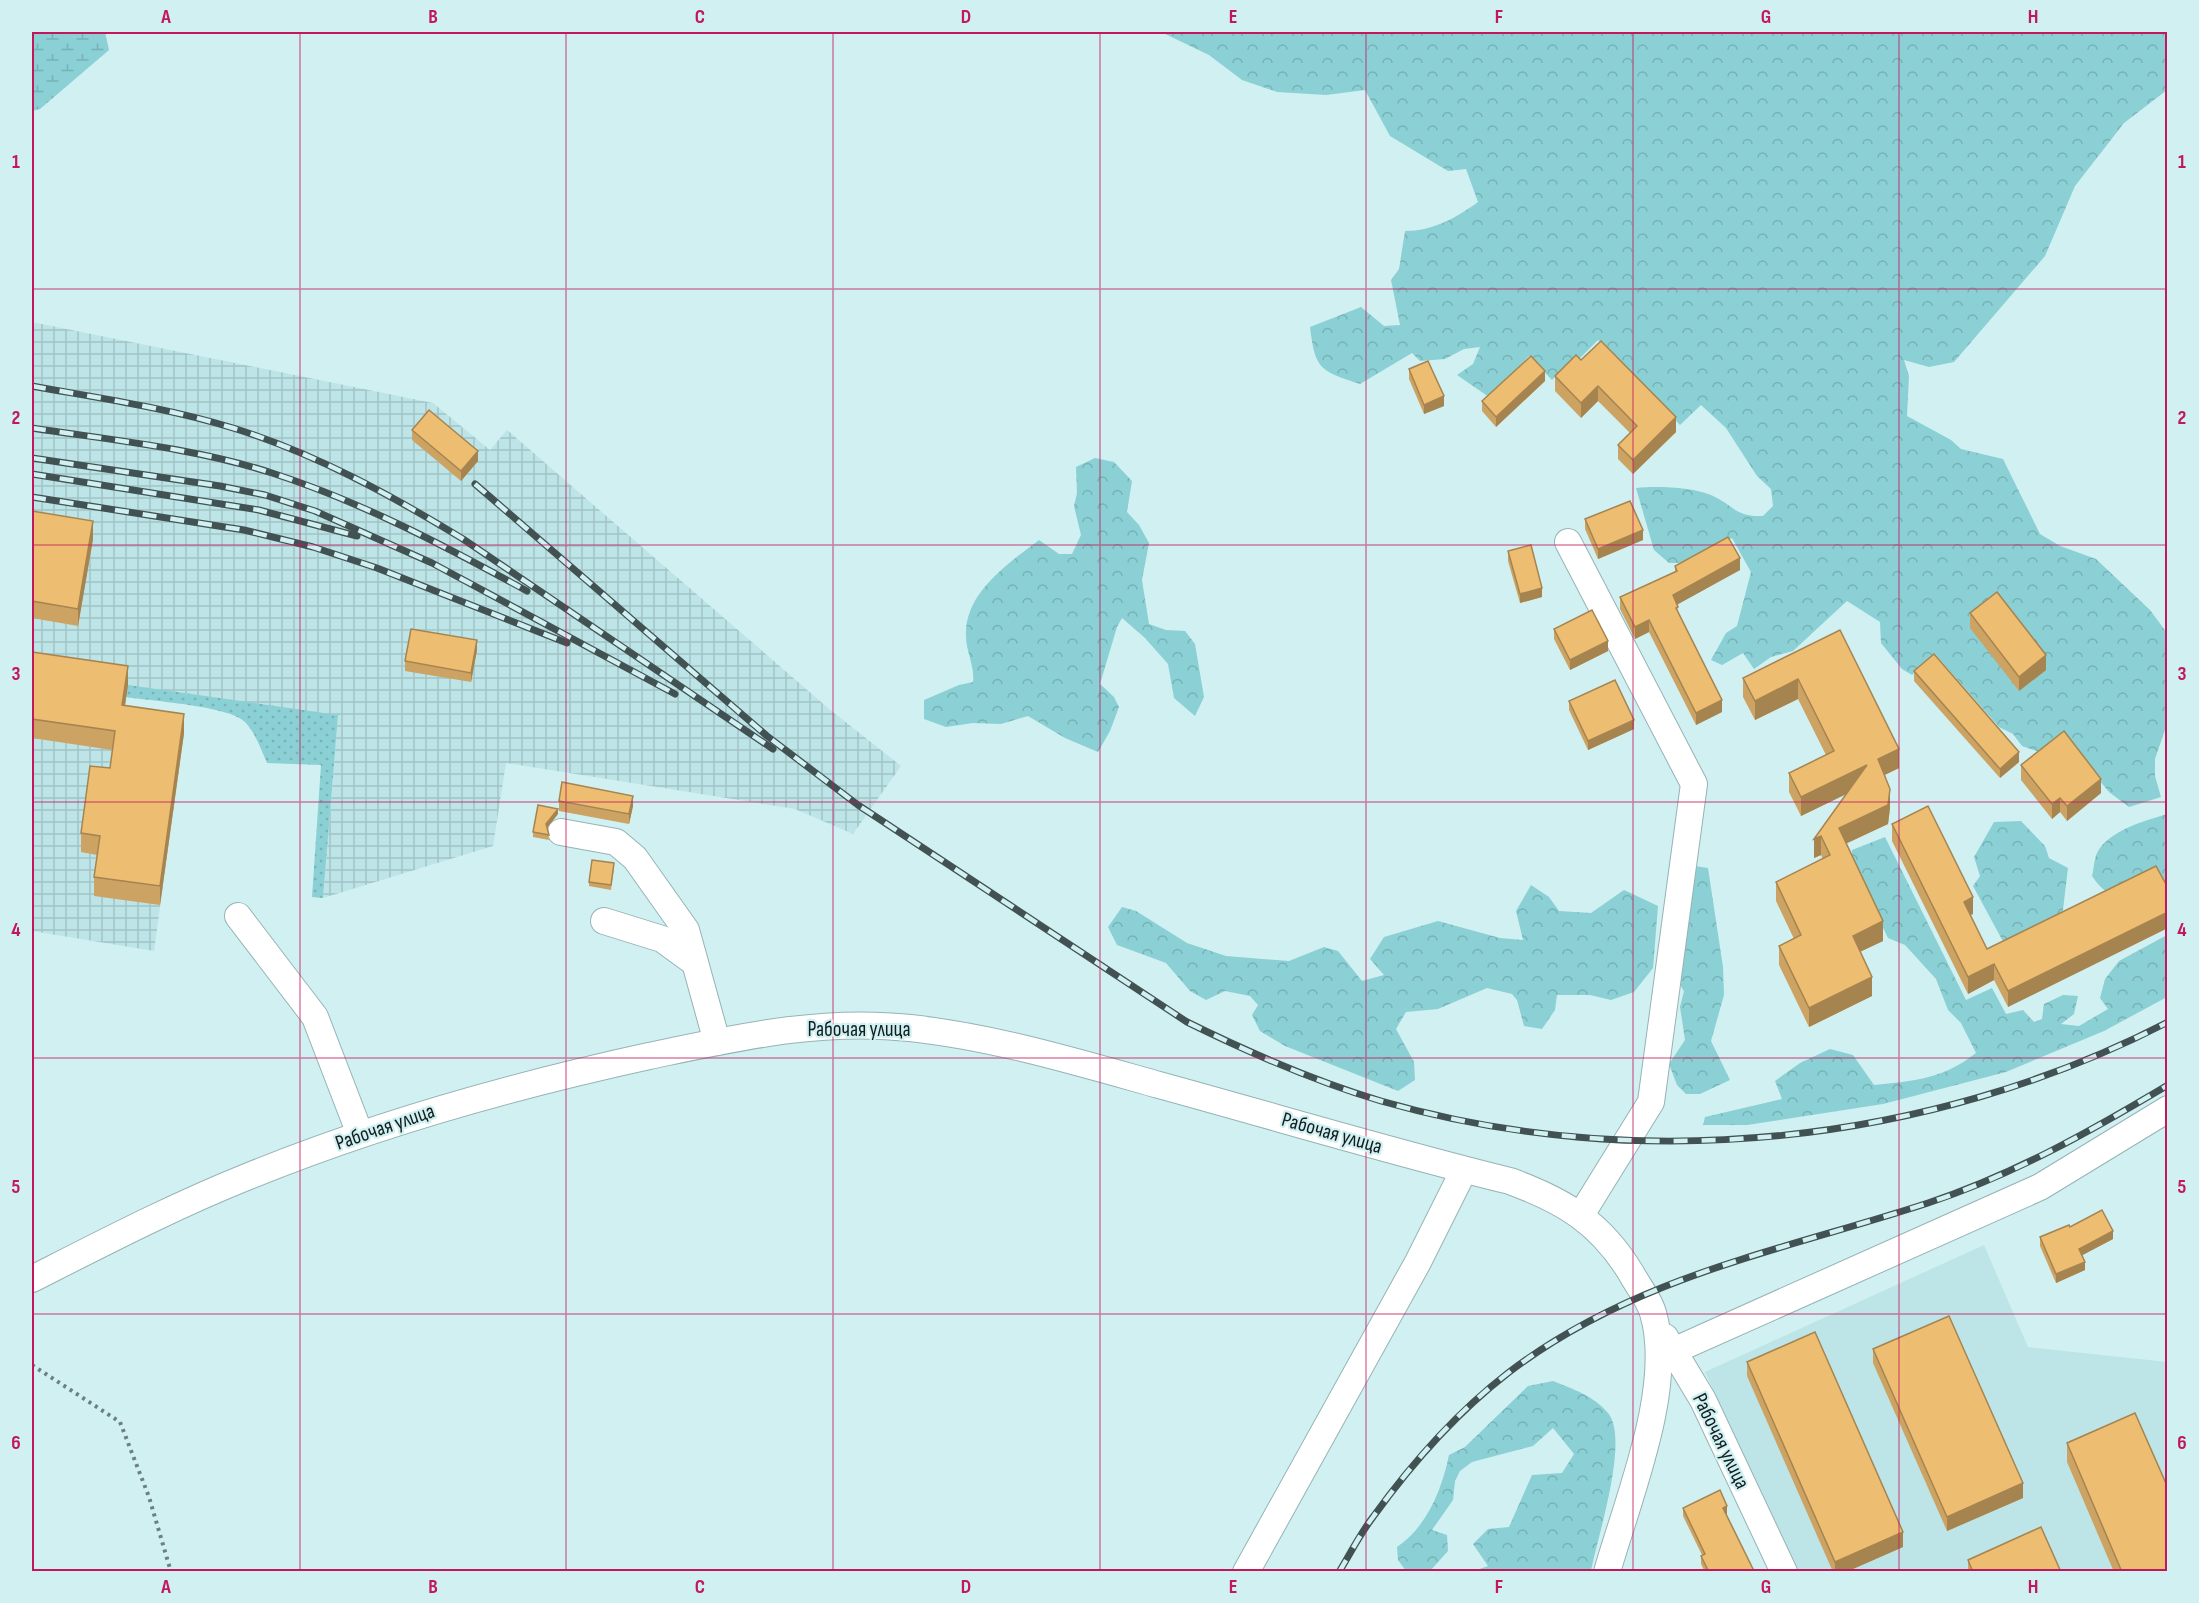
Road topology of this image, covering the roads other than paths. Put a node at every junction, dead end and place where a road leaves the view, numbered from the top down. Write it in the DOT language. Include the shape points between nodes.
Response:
graph roads {
  1 [pos="1568,542"];
  2 [pos="561,832"];
  3 [pos="238,916"];
  4 [pos="604,921"];
  5 [pos="695,963"];
  6 [pos="717,1042"];
  7 [pos="2168,1109"];
  8 [pos="360,1134"];
  9 [pos="1464,1170"];
  10 [pos="1581,1215"];
  11 [pos="32,1279"];
  12 [pos="1653,1312"];
  13 [pos="1673,1351"];
  14 [pos="1246,1572"];
  15 [pos="1607,1572"];
  16 [pos="1784,1572"];
  1 -- 10 [label="street" via="1694,784 1651,1102"];
  2 -- 5 [label="street" via="616,842 635,858 686,930"];
  3 -- 8 [label="street" via="315,1017"];
  4 -- 5 [label="street" via="662,939"];
  5 -- 6 [label="street"];
  6 -- 8 [label="street, Рабочая улица" via="566,1074 462,1101"];
  6 -- 9 [label="street, Рабочая улица" via="784,1030 846,1025 908,1027 977,1038"];
  7 -- 13 [label="street" via="2040,1187"];
  8 -- 11 [label="street, Рабочая улица" via="228,1185"];
  9 -- 10 [label="street, Рабочая улица" via="1550,1196"];
  9 -- 14 [label="street" via="1418,1262"];
  10 -- 12 [label="street, Рабочая улица" via="1604,1235 1624,1261"];
  12 -- 13 [label="street, Рабочая улица"];
  12 -- 15 [label="street, Рабочая улица" via="1660,1355 1657,1399"];
  13 -- 16 [label="street, Рабочая улица" via="1703,1400"];
}
